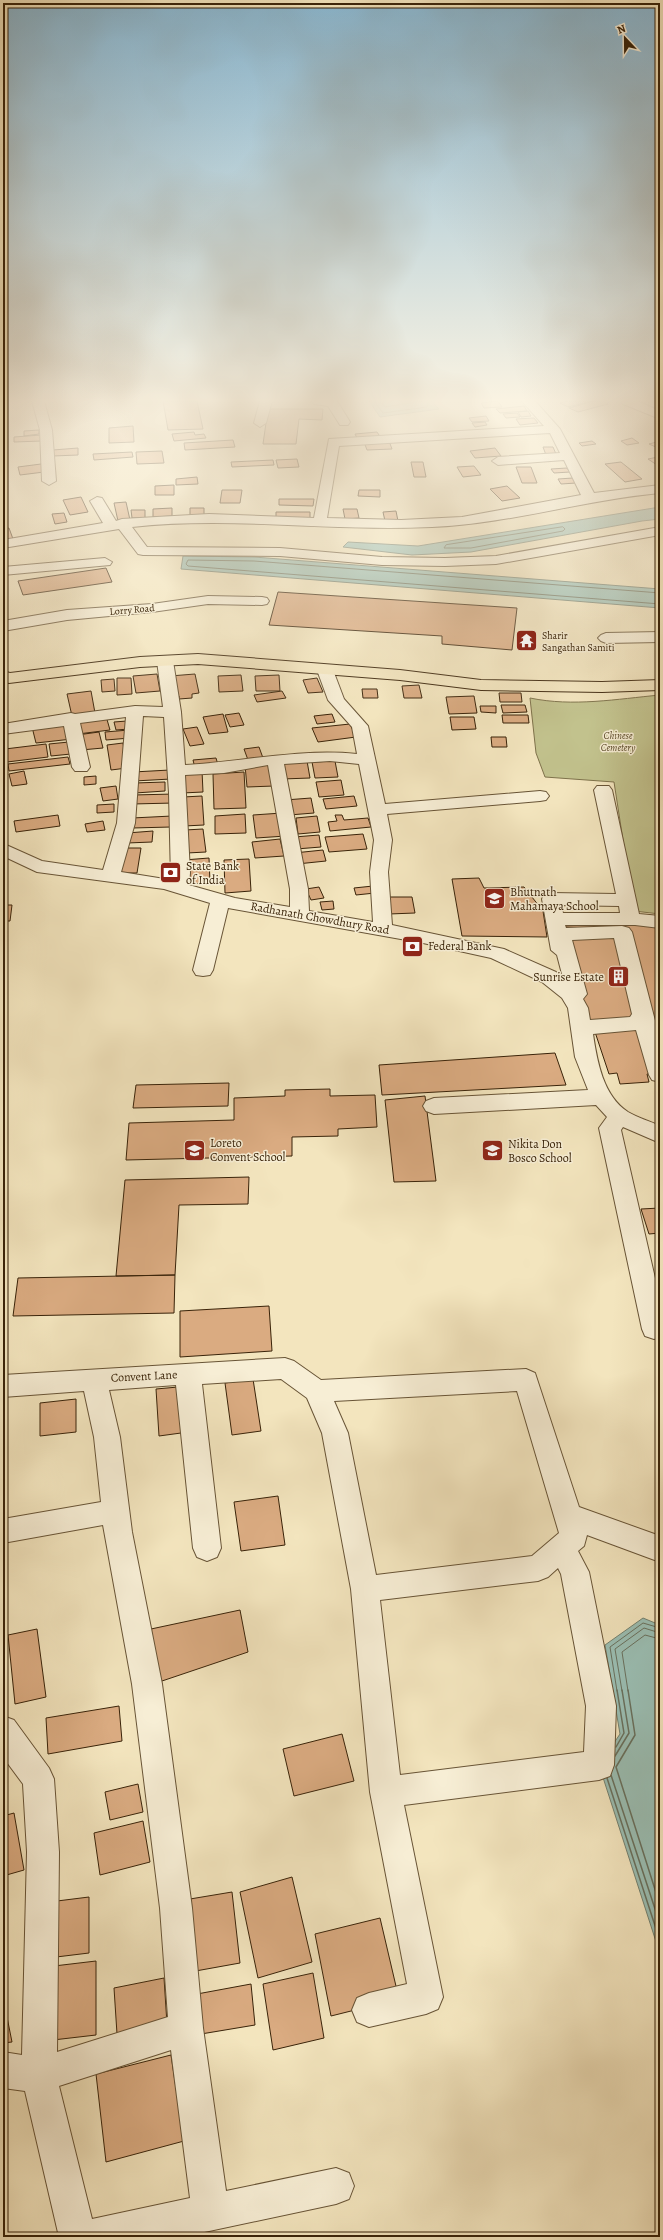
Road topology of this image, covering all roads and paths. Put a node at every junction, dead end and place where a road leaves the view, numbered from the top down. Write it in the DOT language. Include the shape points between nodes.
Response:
graph roads {
  1 [pos="101,506"];
  2 [pos="323,506"];
  3 [pos="554,506"];
  4 [pos="320,522"];
  5 [pos="117,524"];
  6 [pos="660,531"];
  7 [pos="3,544"];
  8 [pos="105,562"];
  9 [pos="3,571"];
  10 [pos="262,602"];
  11 [pos="3,626"];
  12 [pos="660,637"];
  13 [pos="606,638"];
  14 [pos="165,661"];
  15 [pos="325,670"];
  16 [pos="5,679"];
  17 [pos="660,685"];
  18 [pos="134,711"];
  19 [pos="173,712"];
  20 [pos="71,718"];
  21 [pos="3,729"];
  22 [pos="275,759"];
  23 [pos="368,760"];
  24 [pos="81,767"];
  25 [pos="178,770"];
  26 [pos="603,790"];
  27 [pos="540,796"];
  28 [pos="377,810"];
  29 [pos="3,848"];
  30 [pos="111,875"];
  31 [pos="179,887"];
  32 [pos="220,898"];
  33 [pos="626,900"];
  34 [pos="300,915"];
  35 [pos="554,919"];
  36 [pos="631,919"];
  37 [pos="660,922"];
  38 [pos="383,930"];
  39 [pos="203,970"];
  40 [pos="574,994"];
  41 [pos="642,1014"];
  42 [pos="584,1028"];
  43 [pos="660,1075"];
  44 [pos="602,1096"];
  45 [pos="434,1106"];
  46 [pos="620,1117"];
  47 [pos="660,1135"];
  48 [pos="654,1329"];
  49 [pos="188,1374"];
  50 [pos="94,1379"];
  51 [pos="3,1386"];
  52 [pos="317,1391"];
  53 [pos="116,1511"];
  54 [pos="567,1515"];
  55 [pos="3,1531"];
  56 [pos="207,1548"];
  57 [pos="562,1548"];
  58 [pos="660,1549"];
  59 [pos="365,1589"];
  60 [pos="3,1731"];
  61 [pos="386,1792"];
  62 [pos="369,2010"];
  63 [pos="186,2028"];
  64 [pos="3,2070"];
  65 [pos="39,2075"];
  66 [pos="336,2186"];
  67 [pos="210,2212"];
  68 [pos="78,2237"];
  69 [pos="93,2237"];
  1 -- 5 [label="street"];
  2 -- 4 [label="street"];
  3 -- 4 [label="street" via="480,520 434,524"];
  4 -- 5 [label="street" via="210,519"];
  5 -- 6 [label="street" via="143,551 280,552 382,562 496,560"];
  5 -- 7 [label="street"];
  8 -- 9 [label="street"];
  10 -- 11 [label="street, Lorry Road" via="208,600 152,608 67,615"];
  12 -- 13 [label="street"];
  14 -- 15 [label="main road" via="198,659"];
  14 -- 16 [label="main road"];
  14 -- 19 [label="street"];
  15 -- 17 [label="main road" via="400,675 481,685"];
  15 -- 23 [label="street" via="336,700 360,726"];
  18 -- 19 [label="street"];
  18 -- 20 [label="street"];
  18 -- 30 [label="street" via="126,823"];
  19 -- 25 [label="street"];
  20 -- 21 [label="street"];
  20 -- 24 [label="street"];
  22 -- 23 [label="street" via="330,756"];
  22 -- 25 [label="street" via="224,768"];
  22 -- 34 [label="street" via="299,889"];
  23 -- 28 [label="street"];
  25 -- 31 [label="street" via="181,873"];
  26 -- 33 [label="street"];
  27 -- 28 [label="street"];
  28 -- 38 [label="street" via="383,840 379,872"];
  29 -- 30 [label="street, Radhanath Chowdhury Road" via="37,866"];
  30 -- 31 [label="street, Radhanath Chowdhury Road"];
  31 -- 32 [label="street, Radhanath Chowdhury Road"];
  32 -- 34 [label="street, Radhanath Chowdhury Road" via="233,903"];
  32 -- 39 [label="street"];
  33 -- 35 [label="street" via="551,899"];
  33 -- 36 [label="street"];
  34 -- 38 [label="street, Radhanath Chowdhury Road"];
  35 -- 36 [label="street"];
  35 -- 40 [label="street"];
  36 -- 37 [label="street"];
  38 -- 40 [label="street, Radhanath Chowdhury Road" via="497,953 549,978"];
  40 -- 41 [label="street" via="561,934 622,932"];
  40 -- 42 [label="street"];
  41 -- 42 [label="street" via="636,1023"];
  41 -- 43 [label="street"];
  42 -- 44 [label="street" via="594,1082"];
  44 -- 45 [label="street"];
  44 -- 46 [label="street"];
  46 -- 47 [label="street"];
  46 -- 48 [label="street" via="610,1128"];
  49 -- 50 [label="street, Convent Lane"];
  49 -- 52 [label="street, Convent Lane" via="285,1368"];
  49 -- 56 [label="street"];
  50 -- 51 [label="street, Convent Lane"];
  50 -- 53 [label="street" via="107,1437"];
  52 -- 54 [label="street" via="526,1380"];
  52 -- 59 [label="street" via="335,1433"];
  53 -- 55 [label="street"];
  53 -- 63 [label="street" via="147,1684 176,1908"];
  54 -- 57 [label="street" via="574,1537"];
  54 -- 58 [label="street"];
  57 -- 59 [label="street" via="538,1568"];
  57 -- 61 [label="street" via="575,1572 601,1706 599,1765"];
  59 -- 61 [label="street"];
  60 -- 65 [label="street" via="38,1779 43,1852"];
  61 -- 62 [label="street" via="426,1997"];
  63 -- 65 [label="street"];
  63 -- 67 [label="street"];
  64 -- 65 [label="street"];
  65 -- 68 [label="street"];
  66 -- 67 [label="street"];
  67 -- 69 [label="street"];
}
